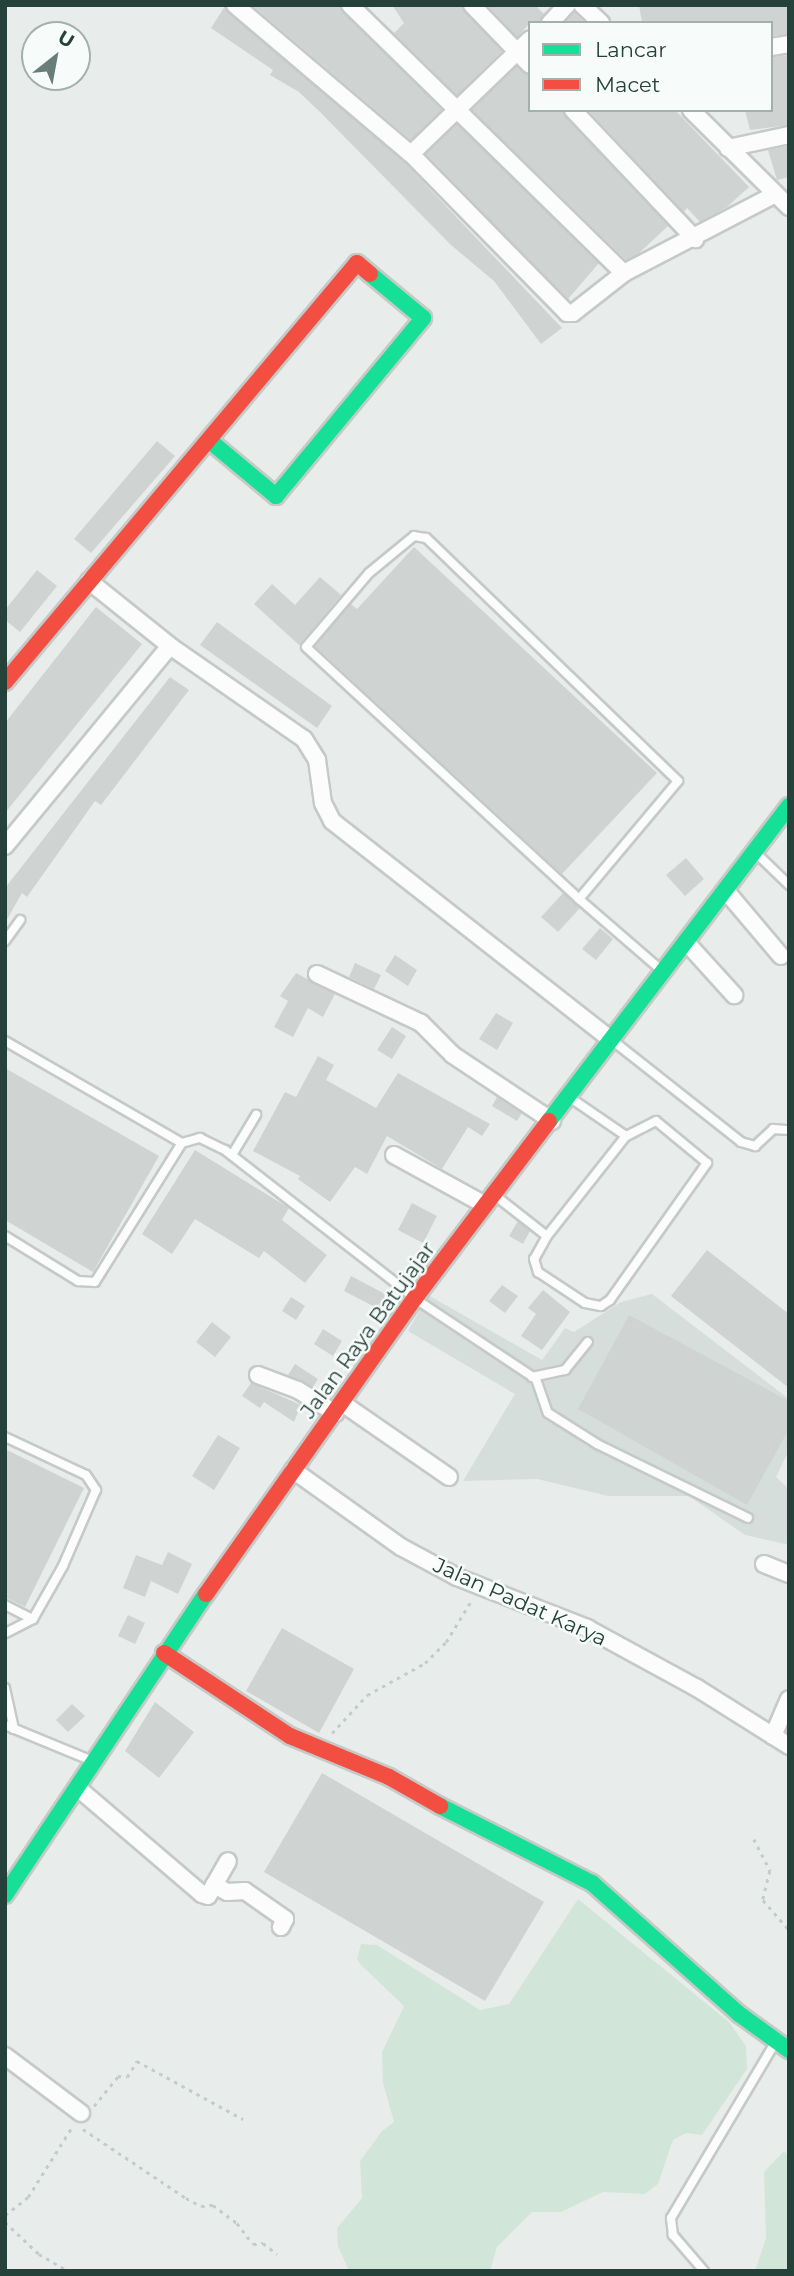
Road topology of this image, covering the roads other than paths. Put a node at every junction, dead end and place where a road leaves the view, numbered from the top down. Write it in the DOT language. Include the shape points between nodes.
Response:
graph roads {
  1 [pos="235,5"];
  2 [pos="350,5"];
  3 [pos="472,5"];
  4 [pos="567,5"];
  5 [pos="582,5"];
  6 [pos="552,21"];
  7 [pos="599,21"];
  8 [pos="528,41"];
  9 [pos="516,50"];
  10 [pos="528,63"];
  11 [pos="458,108"];
  12 [pos="575,112"];
  13 [pos="693,112"];
  14 [pos="789,135"];
  15 [pos="728,148"];
  16 [pos="411,154"];
  17 [pos="774,195"];
  18 [pos="789,207"];
  19 [pos="695,239"];
  20 [pos="624,273"];
  21 [pos="210,441"];
  22 [pos="89,581"];
  23 [pos="170,646"];
  24 [pos="5,682"];
  25 [pos="789,806"];
  26 [pos="5,846"];
  27 [pos="754,851"];
  28 [pos="789,885"];
  29 [pos="726,891"];
  30 [pos="579,899"];
  31 [pos="20,920"];
  32 [pos="5,941"];
  33 [pos="686,942"];
  34 [pos="781,956"];
  35 [pos="663,971"];
  36 [pos="317,974"];
  37 [pos="734,995"];
  38 [pos="611,1040"];
  39 [pos="5,1041"];
  40 [pos="570,1097"];
  41 [pos="256,1115"];
  42 [pos="552,1121"];
  43 [pos="789,1130"];
  44 [pos="626,1136"];
  45 [pos="182,1143"];
  46 [pos="232,1155"];
  47 [pos="394,1155"];
  48 [pos="490,1200"];
  49 [pos="5,1236"];
  50 [pos="547,1236"];
  51 [pos="415,1298"];
  52 [pos="588,1342"];
  53 [pos="258,1375"];
  54 [pos="532,1377"];
  55 [pos="338,1408"];
  56 [pos="5,1437"];
  57 [pos="293,1470"];
  58 [pos="449,1476"];
  59 [pos="748,1518"];
  60 [pos="764,1564"];
  61 [pos="789,1574"];
  62 [pos="5,1605"];
  63 [pos="33,1619"];
  64 [pos="5,1633"];
  65 [pos="164,1653"];
  66 [pos="5,1688"];
  67 [pos="789,1699"];
  68 [pos="5,1725"];
  69 [pos="14,1730"];
  70 [pos="773,1736"];
  71 [pos="789,1746"];
  72 [pos="96,1762"];
  73 [pos="79,1789"];
  74 [pos="228,1861"];
  75 [pos="214,1885"];
  76 [pos="5,1895"];
  77 [pos="281,1927"];
  78 [pos="782,2046"];
  79 [pos="5,2056"];
  80 [pos="81,2113"];
  81 [pos="704,2271"];
  1 -- 16 [label="street"];
  2 -- 11 [label="street"];
  3 -- 9 [label="street"];
  4 -- 6 [label="street"];
  5 -- 7 [label="street"];
  8 -- 9 [label="street"];
  9 -- 10 [label="street"];
  9 -- 11 [label="street"];
  11 -- 16 [label="street"];
  11 -- 20 [label="street"];
  12 -- 19 [label="street"];
  13 -- 15 [label="street"];
  14 -- 15 [label="street"];
  15 -- 17 [label="street"];
  16 -- 20 [label="street" via="567,313"];
  17 -- 18 [label="street"];
  17 -- 19 [label="street"];
  19 -- 20 [label="street"];
  21 -- 21 [label="main road" via="276,496 423,318 357,263"];
  21 -- 22 [label="main road"];
  22 -- 23 [label="street"];
  22 -- 24 [label="main road"];
  23 -- 26 [label="street"];
  23 -- 38 [label="street" via="304,739 317,760 323,803 332,821"];
  25 -- 27 [label="main road, Jalan Raya Batujajar"];
  27 -- 28 [label="lane"];
  27 -- 29 [label="main road, Jalan Raya Batujajar"];
  29 -- 33 [label="main road, Jalan Raya Batujajar"];
  29 -- 34 [label="street"];
  30 -- 30 [label="lane" via="306,647 369,573 414,536 426,538 678,781"];
  30 -- 35 [label="lane"];
  31 -- 32 [label="lane"];
  33 -- 35 [label="main road, Jalan Raya Batujajar"];
  33 -- 37 [label="street"];
  35 -- 38 [label="main road, Jalan Raya Batujajar"];
  36 -- 42 [label="street" via="414,1019 453,1055"];
  38 -- 40 [label="main road, Jalan Raya Batujajar"];
  38 -- 43 [label="lane" via="741,1142 755,1146 773,1129"];
  39 -- 45 [label="lane"];
  40 -- 42 [label="main road, Jalan Raya Batujajar"];
  40 -- 44 [label="lane"];
  41 -- 46 [label="lane"];
  42 -- 48 [label="main road, Jalan Raya Batujajar"];
  44 -- 50 [label="lane"];
  44 -- 50 [label="lane" via="656,1121 706,1163 610,1300 601,1306 584,1303 537,1272 534,1259"];
  45 -- 46 [label="lane" via="200,1138"];
  45 -- 49 [label="lane" via="95,1282 78,1281"];
  46 -- 51 [label="lane"];
  47 -- 48 [label="street"];
  48 -- 50 [label="lane"];
  48 -- 51 [label="main road, Jalan Raya Batujajar"];
  51 -- 54 [label="lane"];
  51 -- 55 [label="main road, Jalan Raya Batujajar"];
  52 -- 54 [label="lane" via="565,1370"];
  53 -- 55 [label="street"];
  54 -- 59 [label="lane" via="542,1387 548,1413 597,1444"];
  55 -- 57 [label="main road, Jalan Raya Batujajar"];
  55 -- 58 [label="street"];
  56 -- 63 [label="lane" via="86,1475 96,1490 64,1566"];
  57 -- 65 [label="main road, Jalan Raya Batujajar"];
  57 -- 70 [label="street, Jalan Padat Karya" via="401,1547 587,1628"];
  60 -- 61 [label="street"];
  62 -- 63 [label="lane"];
  63 -- 64 [label="lane"];
  65 -- 72 [label="main road, Jalan Raya Batujajar"];
  65 -- 78 [label="main road" via="290,1736 389,1777 495,1837 592,1883"];
  66 -- 69 [label="lane"];
  67 -- 70 [label="street"];
  68 -- 69 [label="lane"];
  69 -- 72 [label="lane"];
  70 -- 71 [label="street, Jalan Padat Karya"];
  72 -- 73 [label="main road, Jalan Raya Batujajar"];
  73 -- 75 [label="street" via="202,1894 208,1896"];
  73 -- 76 [label="main road, Jalan Raya Batujajar"];
  74 -- 75 [label="street"];
  75 -- 77 [label="street" via="227,1892 245,1891 285,1919"];
  78 -- 81 [label="lane" via="671,2218 673,2235"];
  79 -- 80 [label="street"];
}
